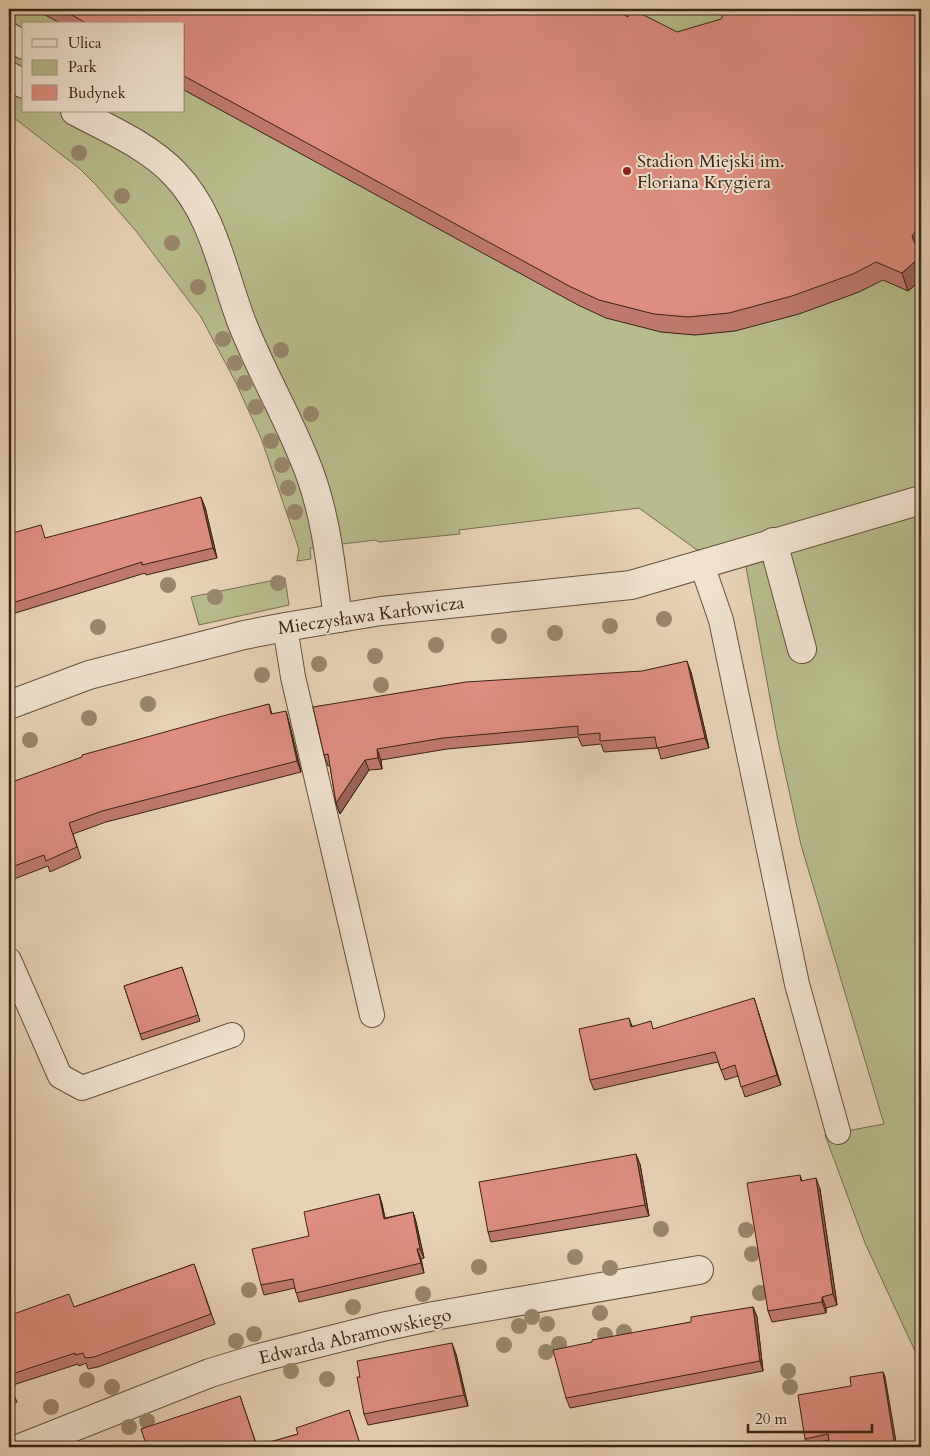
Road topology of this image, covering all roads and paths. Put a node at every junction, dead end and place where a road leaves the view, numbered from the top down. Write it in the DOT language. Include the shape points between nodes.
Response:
graph roads {
  1 [pos="9,37"];
  2 [pos="22,44"];
  3 [pos="9,76"];
  4 [pos="22,83"];
  5 [pos="76,112"];
  6 [pos="921,500"];
  7 [pos="773,542"];
  8 [pos="702,565"];
  9 [pos="338,618"];
  10 [pos="285,627"];
  11 [pos="802,649"];
  12 [pos="9,705"];
  13 [pos="9,960"];
  14 [pos="372,1015"];
  15 [pos="232,1035"];
  16 [pos="838,1132"];
  17 [pos="699,1270"];
  18 [pos="23,1447"];
  1 -- 2 [label="street"];
  3 -- 4 [label="street"];
  5 -- 9 [label="street" via="144,149 174,173 197,203 214,237 248,339 315,487 326,526"];
  6 -- 7 [label="street, Mieczysława Karłowicza"];
  7 -- 8 [label="street, Mieczysława Karłowicza"];
  7 -- 11 [label="street"];
  8 -- 9 [label="street, Mieczysława Karłowicza" via="631,585"];
  8 -- 16 [label="lane" via="721,620 797,984"];
  9 -- 10 [label="street, Mieczysława Karłowicza"];
  10 -- 12 [label="street, Mieczysława Karłowicza" via="89,675"];
  10 -- 14 [label="lane" via="293,677"];
  13 -- 15 [label="lane" via="60,1076 82,1088"];
  17 -- 18 [label="street, Edwarda Abramowskiego" via="434,1316 268,1356 210,1373"];
}
